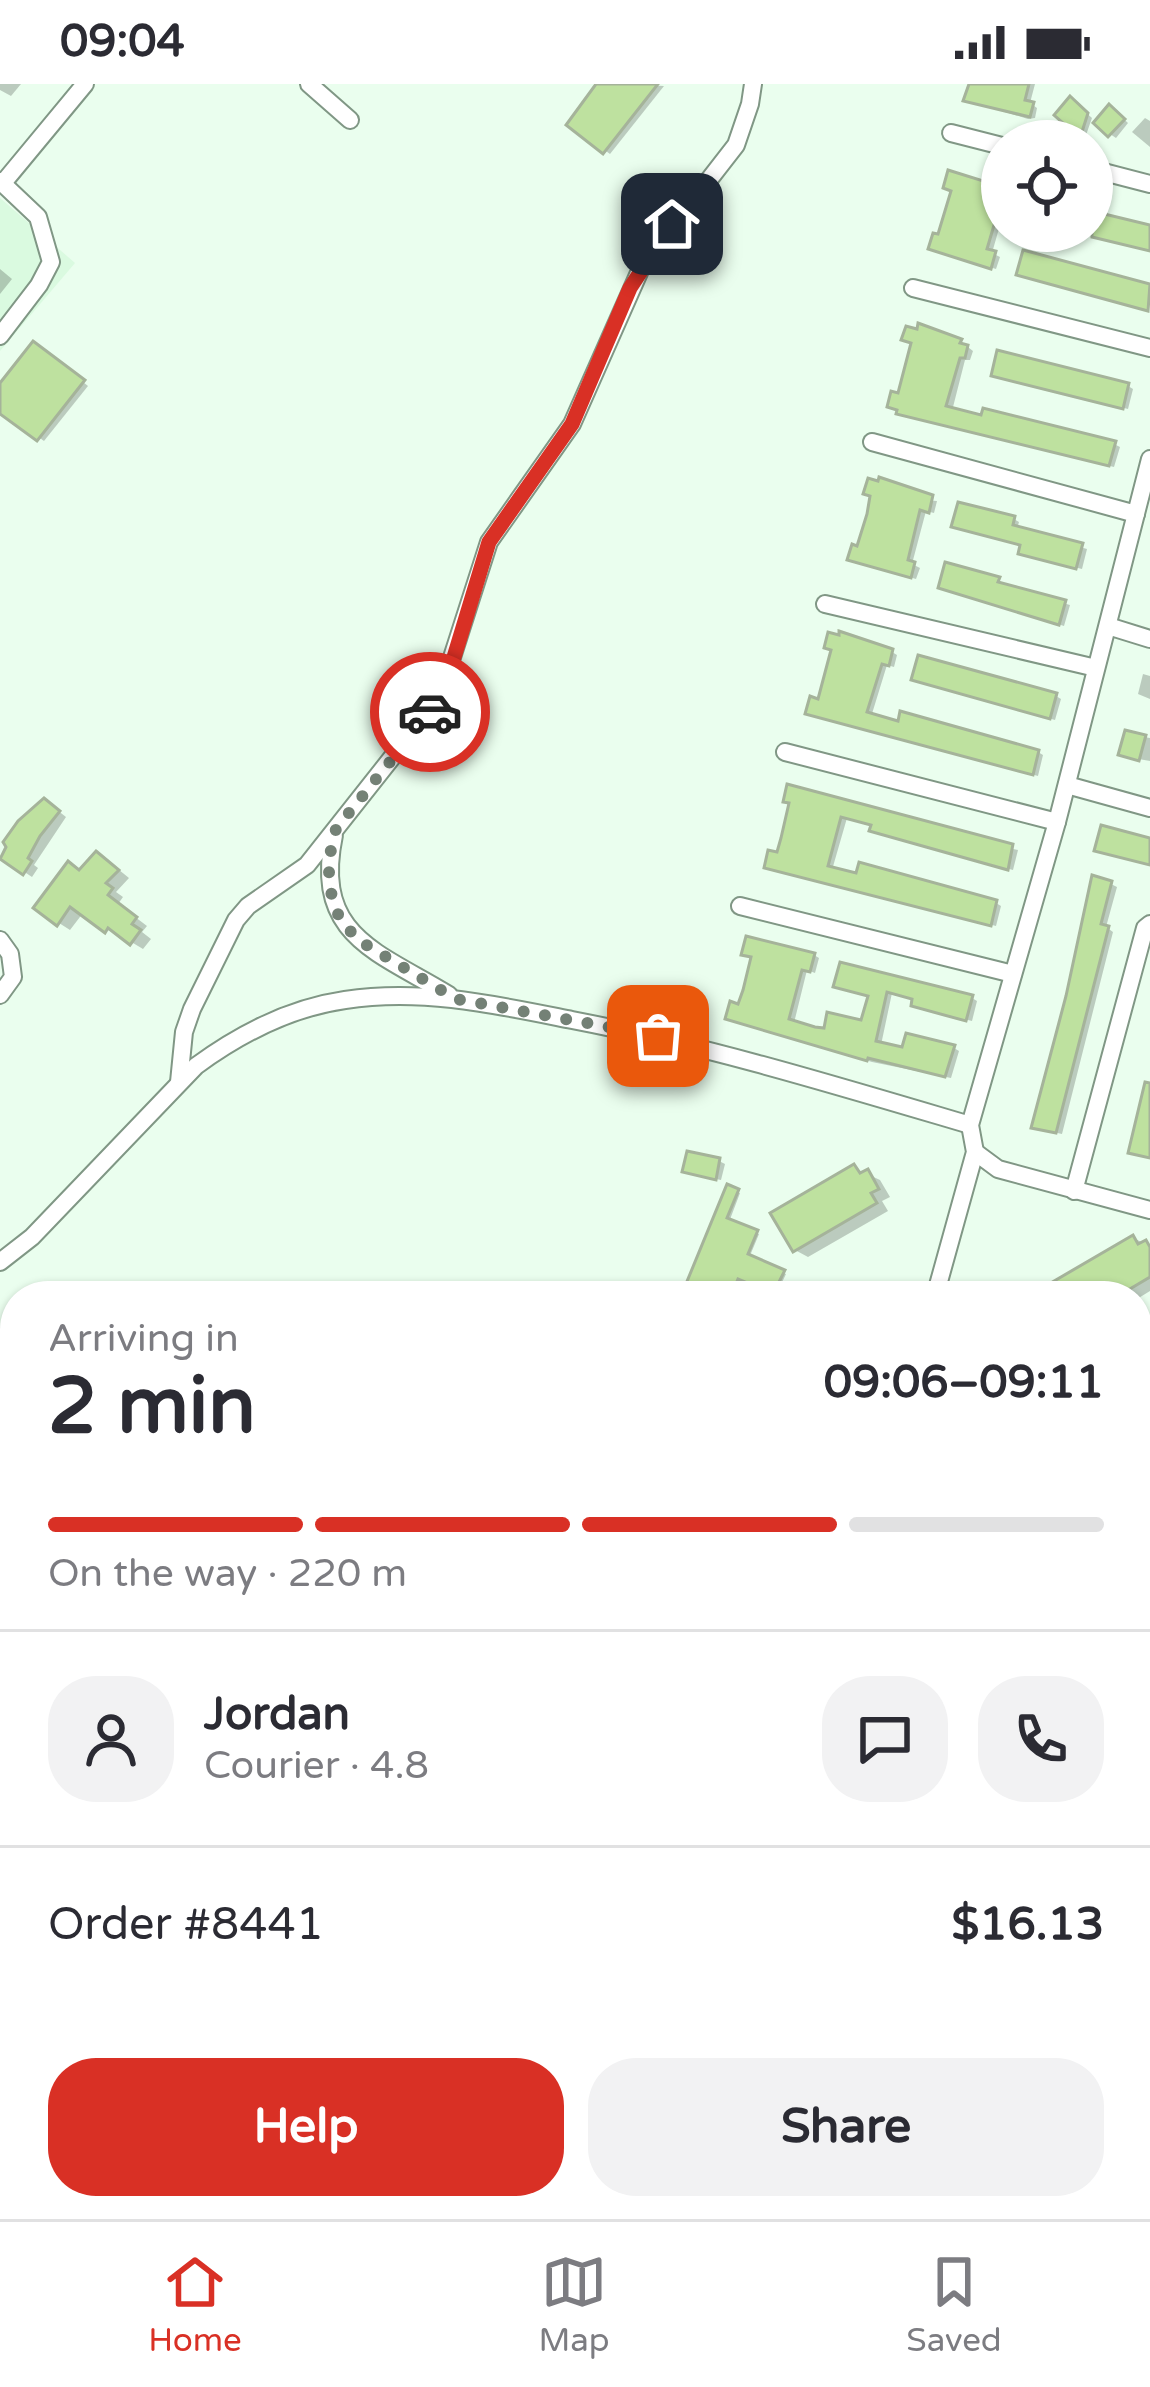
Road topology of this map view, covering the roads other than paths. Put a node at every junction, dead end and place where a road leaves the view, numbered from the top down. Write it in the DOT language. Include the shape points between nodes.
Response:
graph roads {
  1 [pos="85,84"];
  2 [pos="309,84"];
  3 [pos="752,84"];
  4 [pos="350,120"];
  5 [pos="951,134"];
  6 [pos="981,141"];
  7 [pos="1113,175"];
  8 [pos="2,182"];
  9 [pos="1150,184"];
  10 [pos="913,288"];
  11 [pos="0,336"];
  12 [pos="1150,348"];
  13 [pos="872,442"];
  14 [pos="1150,459"];
  15 [pos="1148,479"];
  16 [pos="1136,514"];
  17 [pos="824,604"];
  18 [pos="1108,626"];
  19 [pos="1150,639"];
  20 [pos="1096,668"];
  21 [pos="785,752"];
  22 [pos="1066,785"];
  23 [pos="1150,808"];
  24 [pos="1057,822"];
  25 [pos="336,829"];
  26 [pos="740,906"];
  27 [pos="1150,924"];
  28 [pos="0,940"];
  29 [pos="1012,974"];
  30 [pos="0,995"];
  31 [pos="456,999"];
  32 [pos="178,1082"];
  33 [pos="970,1125"];
  34 [pos="975,1152"];
  35 [pos="1074,1191"];
  36 [pos="1150,1210"];
  37 [pos="0,1262"];
  38 [pos="939,1281"];
  1 -- 8 [label="street"];
  2 -- 4 [label="street"];
  3 -- 25 [label="street" via="736,145 642,266 572,424 489,542 439,698"];
  5 -- 6 [label="street"];
  7 -- 9 [label="street"];
  8 -- 11 [label="street" via="38,217 50,262"];
  10 -- 12 [label="street"];
  13 -- 16 [label="street"];
  14 -- 15 [label="street"];
  15 -- 16 [label="street"];
  16 -- 18 [label="street"];
  17 -- 20 [label="street"];
  18 -- 19 [label="street"];
  18 -- 20 [label="street"];
  20 -- 22 [label="street"];
  21 -- 24 [label="street"];
  22 -- 23 [label="street"];
  22 -- 24 [label="street"];
  24 -- 29 [label="street"];
  25 -- 31 [label="street" via="328,863 340,919 358,940"];
  25 -- 32 [label="street" via="307,865 236,920 192,1009"];
  26 -- 29 [label="street"];
  27 -- 35 [label="street"];
  28 -- 30 [label="street" via="13,977"];
  29 -- 33 [label="street"];
  31 -- 32 [label="street" via="373,997 293,1012 224,1046"];
  31 -- 33 [label="street" via="688,1043"];
  32 -- 37 [label="street"];
  33 -- 34 [label="street"];
  34 -- 35 [label="street" via="998,1169"];
  34 -- 38 [label="street"];
  35 -- 36 [label="street"];
}
